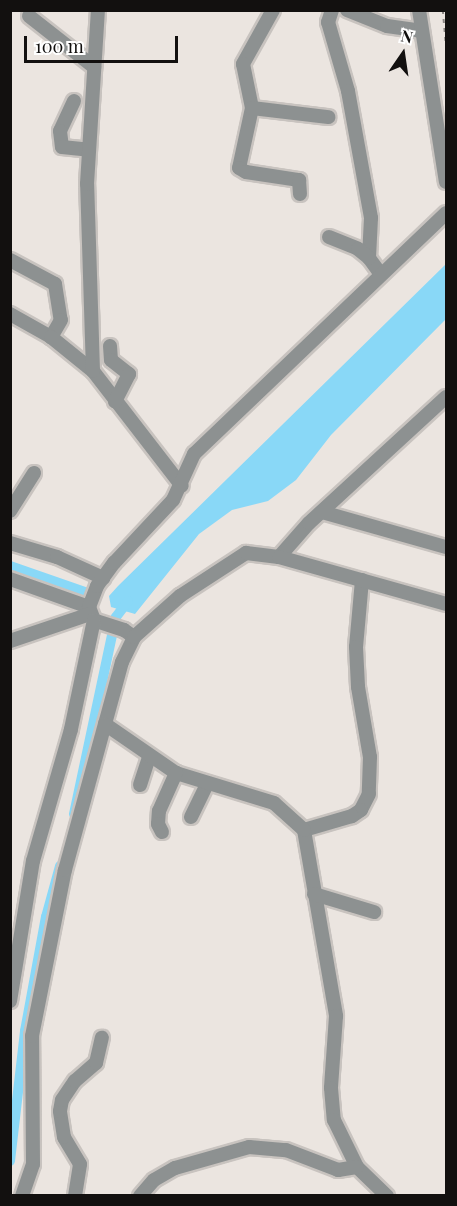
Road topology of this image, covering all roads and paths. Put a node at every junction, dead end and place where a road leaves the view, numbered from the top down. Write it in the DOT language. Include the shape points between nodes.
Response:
graph roads {
  1 [pos="98,10"];
  2 [pos="273,10"];
  3 [pos="332,10"];
  4 [pos="346,10"];
  5 [pos="419,10"];
  6 [pos="443,10"];
  7 [pos="29,16"];
  8 [pos="421,31"];
  9 [pos="447,42"];
  10 [pos="94,67"];
  11 [pos="74,101"];
  12 [pos="252,108"];
  13 [pos="328,117"];
  14 [pos="89,150"];
  15 [pos="447,182"];
  16 [pos="300,194"];
  17 [pos="447,213"];
  18 [pos="329,237"];
  19 [pos="369,258"];
  20 [pos="10,260"];
  21 [pos="380,273"];
  22 [pos="10,314"];
  23 [pos="51,337"];
  24 [pos="110,346"];
  25 [pos="93,371"];
  26 [pos="447,397"];
  27 [pos="115,402"];
  28 [pos="34,473"];
  29 [pos="182,486"];
  30 [pos="12,504"];
  31 [pos="322,512"];
  32 [pos="10,543"];
  33 [pos="447,548"];
  34 [pos="279,557"];
  35 [pos="103,578"];
  36 [pos="10,579"];
  37 [pos="362,580"];
  38 [pos="447,604"];
  39 [pos="94,616"];
  40 [pos="129,633"];
  41 [pos="10,641"];
  42 [pos="105,724"];
  43 [pos="148,757"];
  44 [pos="176,773"];
  45 [pos="207,784"];
  46 [pos="140,785"];
  47 [pos="191,817"];
  48 [pos="304,830"];
  49 [pos="162,832"];
  50 [pos="314,894"];
  51 [pos="374,912"];
  52 [pos="10,1001"];
  53 [pos="102,1038"];
  54 [pos="357,1167"];
  55 [pos="146,1193"];
  56 [pos="22,1196"];
  57 [pos="75,1196"];
  58 [pos="387,1196"];
  1 -- 10 [label="street"];
  2 -- 12 [label="street" via="243,64"];
  3 -- 19 [label="street" via="328,22 348,91 371,218"];
  4 -- 8 [label="street" via="387,26"];
  5 -- 8 [label="street"];
  6 -- 9 [label="path"];
  7 -- 10 [label="street"];
  8 -- 15 [label="street"];
  10 -- 14 [label="street"];
  11 -- 14 [label="street" via="60,131 61,151"];
  12 -- 13 [label="street"];
  12 -- 16 [label="street" via="240,170 298,180"];
  14 -- 25 [label="street"];
  17 -- 21 [label="street"];
  18 -- 19 [label="street"];
  19 -- 21 [label="street"];
  20 -- 23 [label="street" via="55,284 61,320"];
  21 -- 29 [label="street" via="200,447"];
  22 -- 23 [label="street"];
  23 -- 25 [label="street"];
  24 -- 27 [label="street" via="111,360 129,374"];
  25 -- 27 [label="street"];
  26 -- 31 [label="street"];
  27 -- 29 [label="street"];
  28 -- 30 [label="street"];
  29 -- 35 [label="street"];
  31 -- 33 [label="street"];
  31 -- 34 [label="street"];
  32 -- 35 [label="street" via="57,557"];
  34 -- 37 [label="street"];
  34 -- 40 [label="street" via="246,553"];
  35 -- 39 [label="street"];
  36 -- 39 [label="street"];
  37 -- 38 [label="street"];
  37 -- 48 [label="street" via="356,647 358,687 370,757 369,794 362,810 352,816"];
  39 -- 40 [label="street"];
  39 -- 41 [label="street"];
  39 -- 52 [label="street" via="71,729 33,861"];
  40 -- 42 [label="street"];
  42 -- 43 [label="street"];
  42 -- 56 [label="street" via="65,870 33,1028 33,1164"];
  43 -- 44 [label="street"];
  43 -- 46 [label="street"];
  44 -- 45 [label="street"];
  44 -- 49 [label="street" via="159,811"];
  45 -- 47 [label="street"];
  45 -- 48 [label="street" via="274,803"];
  48 -- 50 [label="street"];
  50 -- 51 [label="street"];
  50 -- 54 [label="street" via="336,1016 331,1088 334,1120"];
  53 -- 57 [label="street" via="96,1063 75,1081 62,1100 60,1111 64,1137 80,1164"];
  54 -- 55 [label="street" via="338,1170 286,1150 249,1147 175,1168"];
  54 -- 58 [label="street"];
}
